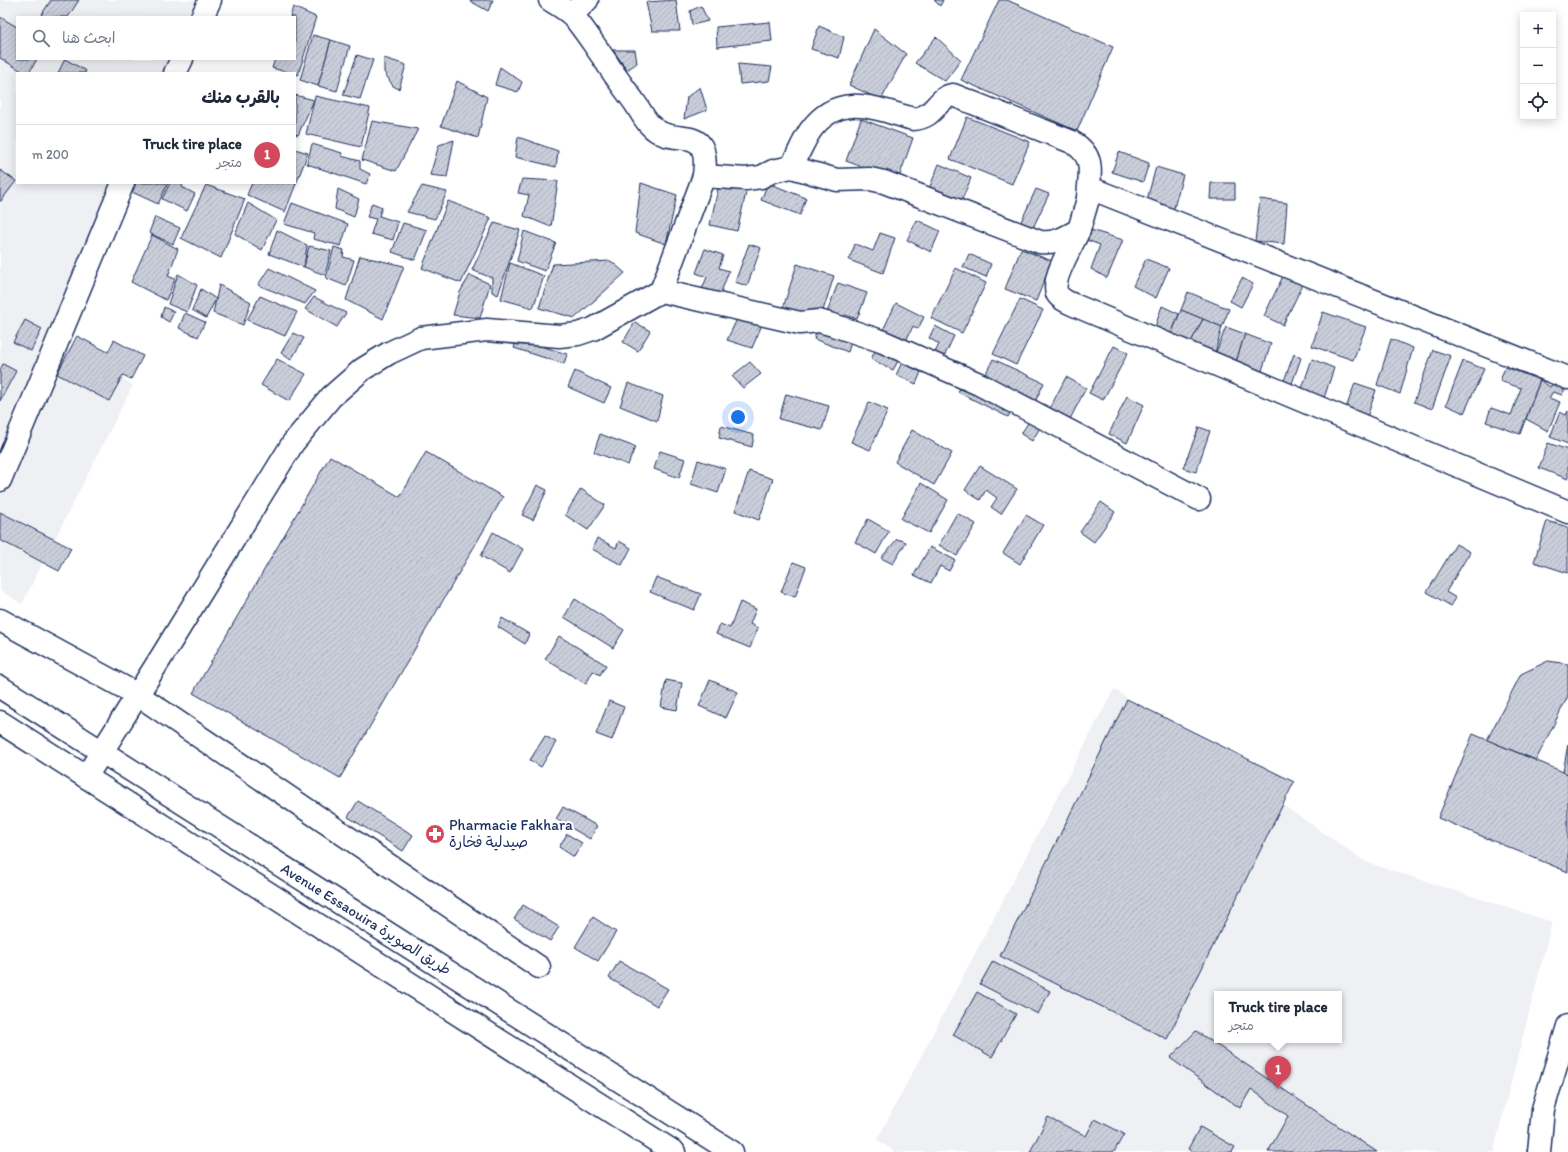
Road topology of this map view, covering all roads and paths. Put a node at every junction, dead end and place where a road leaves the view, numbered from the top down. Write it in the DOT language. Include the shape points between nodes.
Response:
graph roads {
  1 [pos="210,0"];
  2 [pos="550,0"];
  3 [pos="587,0"];
  4 [pos="572,15"];
  5 [pos="202,16"];
  6 [pos="182,60"];
  7 [pos="176,72"];
  8 [pos="792,167"];
  9 [pos="704,176"];
  10 [pos="123,184"];
  11 [pos="1088,199"];
  12 [pos="1079,230"];
  13 [pos="661,291"];
  14 [pos="1568,378"];
  15 [pos="0,480"];
  16 [pos="1199,499"];
  17 [pos="1568,512"];
  18 [pos="0,620"];
  19 [pos="0,687"];
  20 [pos="138,695"];
  21 [pos="0,722"];
  22 [pos="102,751"];
  23 [pos="86,777"];
  24 [pos="540,967"];
  25 [pos="1568,1026"];
  26 [pos="674,1152"];
  27 [pos="732,1152"];
  28 [pos="1539,1152"];
  1 -- 5 [label="street"];
  2 -- 4 [label="street"];
  3 -- 4 [label="street"];
  4 -- 9 [label="street" via="650,125 662,134 693,140 701,145 706,161"];
  6 -- 7 [label="street"];
  8 -- 9 [label="street" via="746,179"];
  8 -- 11 [label="street" via="810,131 837,108 849,105 870,107 920,119 948,96 953,95 1081,147 1090,162"];
  8 -- 12 [label="street" via="837,180 870,179 884,182 1040,242 1053,243"];
  9 -- 13 [label="street"];
  10 -- 15 [label="street"];
  11 -- 12 [label="street"];
  11 -- 14 [label="street" via="1095,190"];
  12 -- 17 [label="street" via="1057,278 1058,295 1064,300"];
  13 -- 16 [label="street" via="800,323 819,321 881,341 979,384"];
  13 -- 20 [label="street" via="593,329 578,334 559,336 487,330 421,338 363,369 331,397 293,443"];
  18 -- 20 [label="street"];
  19 -- 22 [label="street, Avenue Essaouira طريق الصويرة"];
  20 -- 22 [label="street"];
  20 -- 24 [label="street"];
  21 -- 23 [label="street, Avenue Essaouira طريق الصويرة"];
  22 -- 23 [label="street"];
  22 -- 27 [label="street, Avenue Essaouira طريق الصويرة"];
  23 -- 26 [label="street, Avenue Essaouira طريق الصويرة"];
  25 -- 28 [label="street" via="1543,1109"];
}
